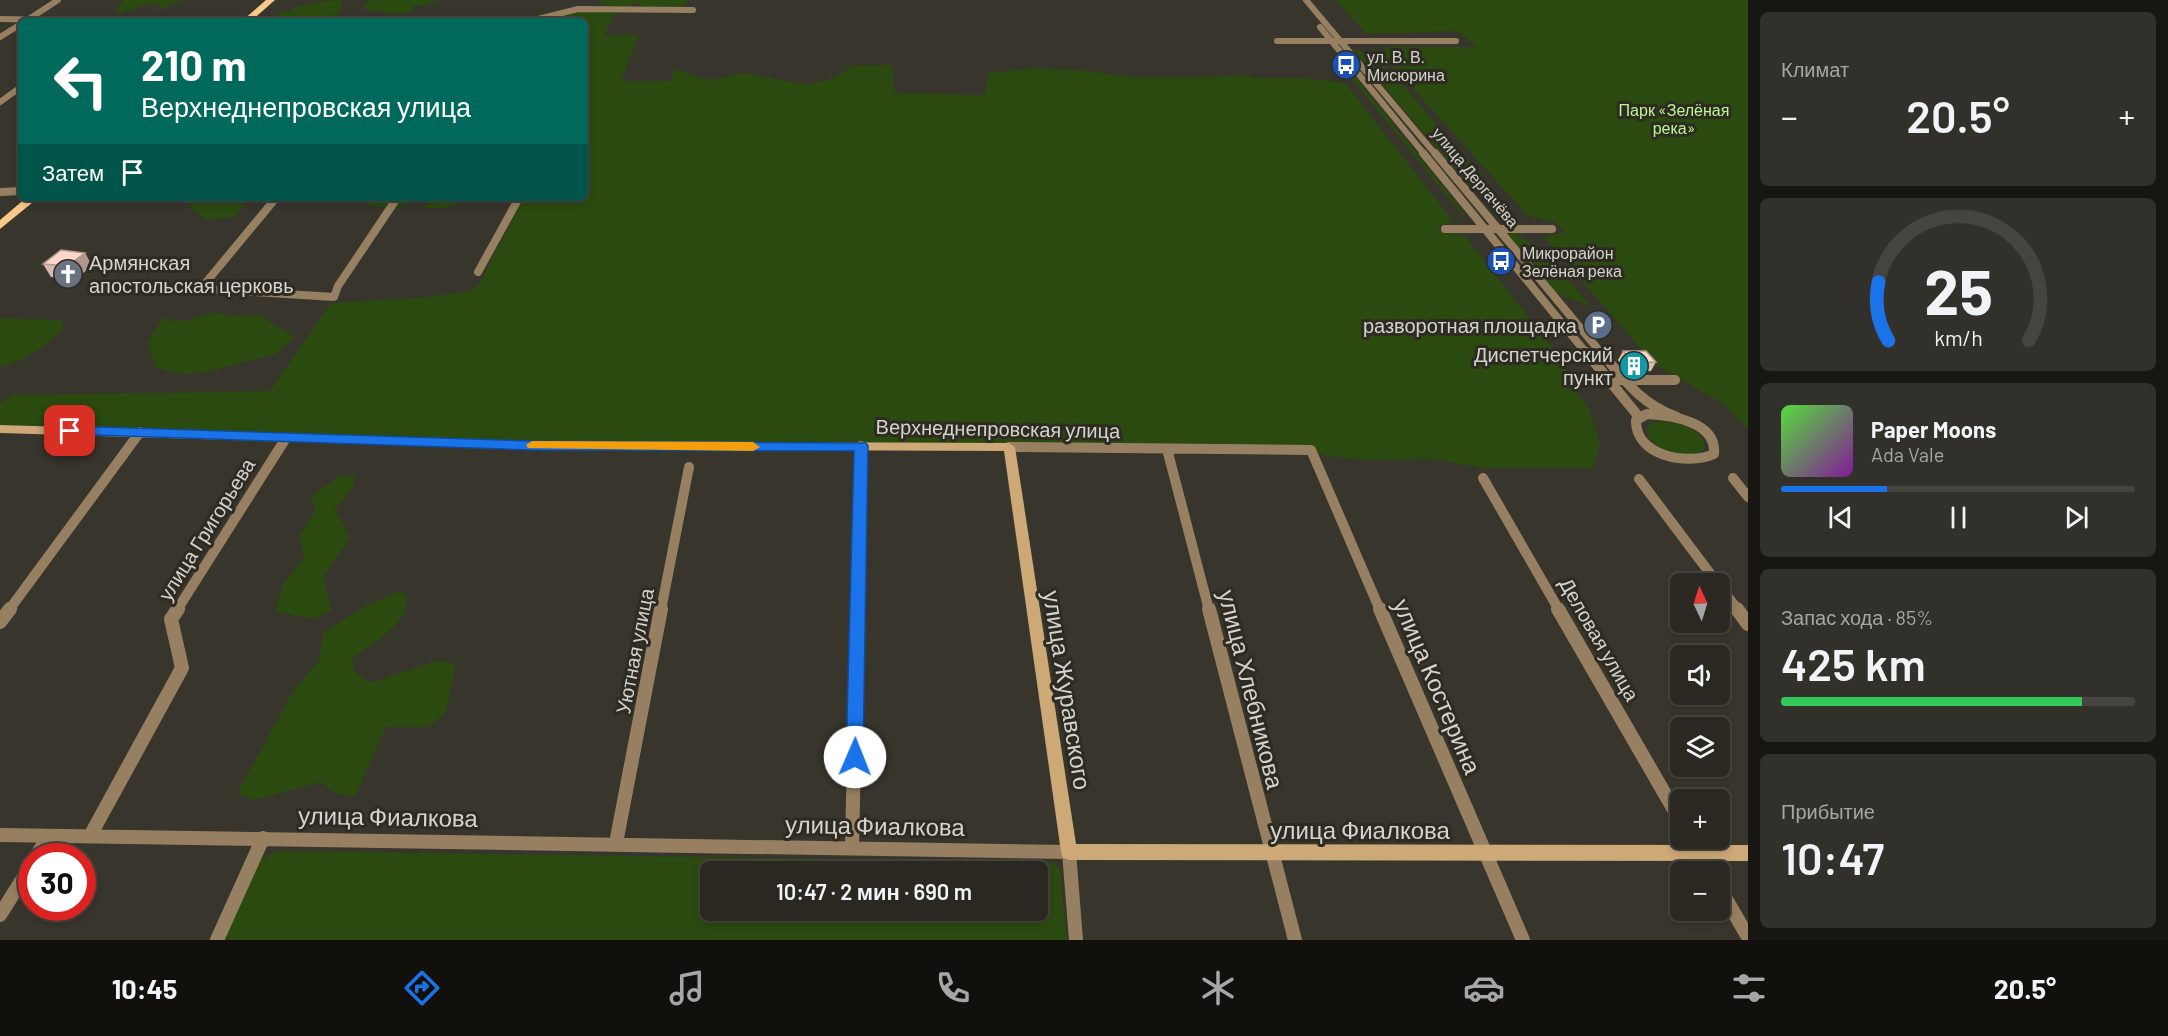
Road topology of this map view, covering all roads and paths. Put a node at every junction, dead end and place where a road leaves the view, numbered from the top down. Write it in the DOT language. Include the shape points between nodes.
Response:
graph roads {
  1 [pos="58,0"];
  2 [pos="271,0"];
  3 [pos="1298,0"];
  4 [pos="1306,0"];
  5 [pos="693,10"];
  6 [pos="30,18"];
  7 [pos="250,18"];
  8 [pos="542,18"];
  9 [pos="0,19"];
  10 [pos="18,20"];
  11 [pos="18,26"];
  12 [pos="0,37"];
  13 [pos="1277,41"];
  14 [pos="1331,41"];
  15 [pos="1341,41"];
  16 [pos="1456,41"];
  17 [pos="18,89"];
  18 [pos="0,102"];
  19 [pos="18,191"];
  20 [pos="0,192"];
  21 [pos="29,201"];
  22 [pos="274,201"];
  23 [pos="395,201"];
  24 [pos="517,201"];
  25 [pos="0,226"];
  26 [pos="1445,229"];
  27 [pos="1491,229"];
  28 [pos="1552,229"];
  29 [pos="478,272"];
  30 [pos="1572,380"];
  31 [pos="1608,380"];
  32 [pos="1624,380"];
  33 [pos="1675,380"];
  34 [pos="1639,417"];
  35 [pos="1677,417"];
  36 [pos="0,429"];
  37 [pos="140,432"];
  38 [pos="286,438"];
  39 [pos="861,446"];
  40 [pos="1009,447"];
  41 [pos="1167,449"];
  42 [pos="1311,450"];
  43 [pos="689,466"];
  44 [pos="1483,478"];
  45 [pos="1733,478"];
  46 [pos="1639,479"];
  47 [pos="1748,497"];
  48 [pos="1710,573"];
  49 [pos="1730,600"];
  50 [pos="0,622"];
  51 [pos="1748,624"];
  52 [pos="1670,803"];
  53 [pos="0,835"];
  54 [pos="49,836"];
  55 [pos="90,836"];
  56 [pos="263,838"];
  57 [pos="44,843"];
  58 [pos="616,843"];
  59 [pos="1670,846"];
  60 [pos="852,848"];
  61 [pos="1722,849"];
  62 [pos="1070,852"];
  63 [pos="1485,852"];
  64 [pos="1748,853"];
  65 [pos="1271,854"];
  66 [pos="18,886"];
  67 [pos="1730,906"];
  68 [pos="0,915"];
  69 [pos="1748,937"];
  70 [pos="217,940"];
  71 [pos="1076,940"];
  72 [pos="1295,940"];
  73 [pos="1523,940"];
  1 -- 6 [label="street"];
  2 -- 7 [label="main road"];
  3 -- 14 [label="street, улица Дергачёва"];
  4 -- 15 [label="street, улица Дергачёва"];
  5 -- 8 [label="street" via="578,9"];
  9 -- 10 [label="street"];
  11 -- 12 [label="street"];
  13 -- 14 [label="street"];
  14 -- 15 [label="street"];
  14 -- 27 [label="street, улица Дергачёва"];
  15 -- 16 [label="street"];
  15 -- 27 [label="street, улица Дергачёва"];
  17 -- 18 [label="street"];
  19 -- 20 [label="street"];
  21 -- 25 [label="main road"];
  22 -- 23 [label="street" via="203,286 205,289 334,297"];
  24 -- 29 [label="street"];
  26 -- 27 [label="street"];
  27 -- 28 [label="street"];
  27 -- 31 [label="street, улица Дергачёва"];
  27 -- 32 [label="street, улица Дергачёва"];
  30 -- 31 [label="street"];
  31 -- 32 [label="street"];
  31 -- 34 [label="street, улица Дергачёва"];
  32 -- 33 [label="street"];
  32 -- 35 [label="street, улица Дергачёва" via="1650,406"];
  34 -- 35 [label="street"];
  34 -- 35 [label="street, улица Дергачёва" via="1634,426 1636,432 1658,451 1692,461 1714,454 1714,443 1707,433"];
  36 -- 37 [label="street, Верхнеднепровская улица"];
  37 -- 38 [label="street, Верхнеднепровская улица"];
  37 -- 50 [label="street"];
  38 -- 39 [label="street, Верхнеднепровская улица" via="530,445"];
  38 -- 55 [label="street, улица Григорьева" via="171,619 182,668"];
  39 -- 40 [label="street, Верхнеднепровская улица"];
  39 -- 60 [label="street"];
  40 -- 41 [label="street, Верхнеднепровская улица"];
  40 -- 62 [label="street, улица Журавского"];
  41 -- 42 [label="street, Верхнеднепровская улица"];
  41 -- 65 [label="street, улица Хлебникова"];
  42 -- 63 [label="street, улица Костерина"];
  43 -- 58 [label="street, Уютная улица"];
  44 -- 52 [label="street, Деловая улица"];
  45 -- 47 [label="street"];
  46 -- 48 [label="street"];
  49 -- 51 [label="street"];
  53 -- 54 [label="street, улица Фиалкова"];
  54 -- 55 [label="street, улица Фиалкова"];
  54 -- 57 [label="street"];
  55 -- 56 [label="street, улица Фиалкова"];
  56 -- 58 [label="street, улица Фиалкова"];
  56 -- 70 [label="street"];
  58 -- 60 [label="street, улица Фиалкова"];
  59 -- 63 [label="street, улица Фиалкова"];
  60 -- 62 [label="street, улица Фиалкова"];
  61 -- 64 [label="street, улица Фиалкова"];
  62 -- 65 [label="street, улица Фиалкова"];
  62 -- 71 [label="street, улица Журавского"];
  63 -- 65 [label="street, улица Фиалкова"];
  63 -- 73 [label="street, улица Костерина"];
  65 -- 72 [label="street, улица Хлебникова"];
  66 -- 68 [label="street"];
  67 -- 69 [label="street"];
}
